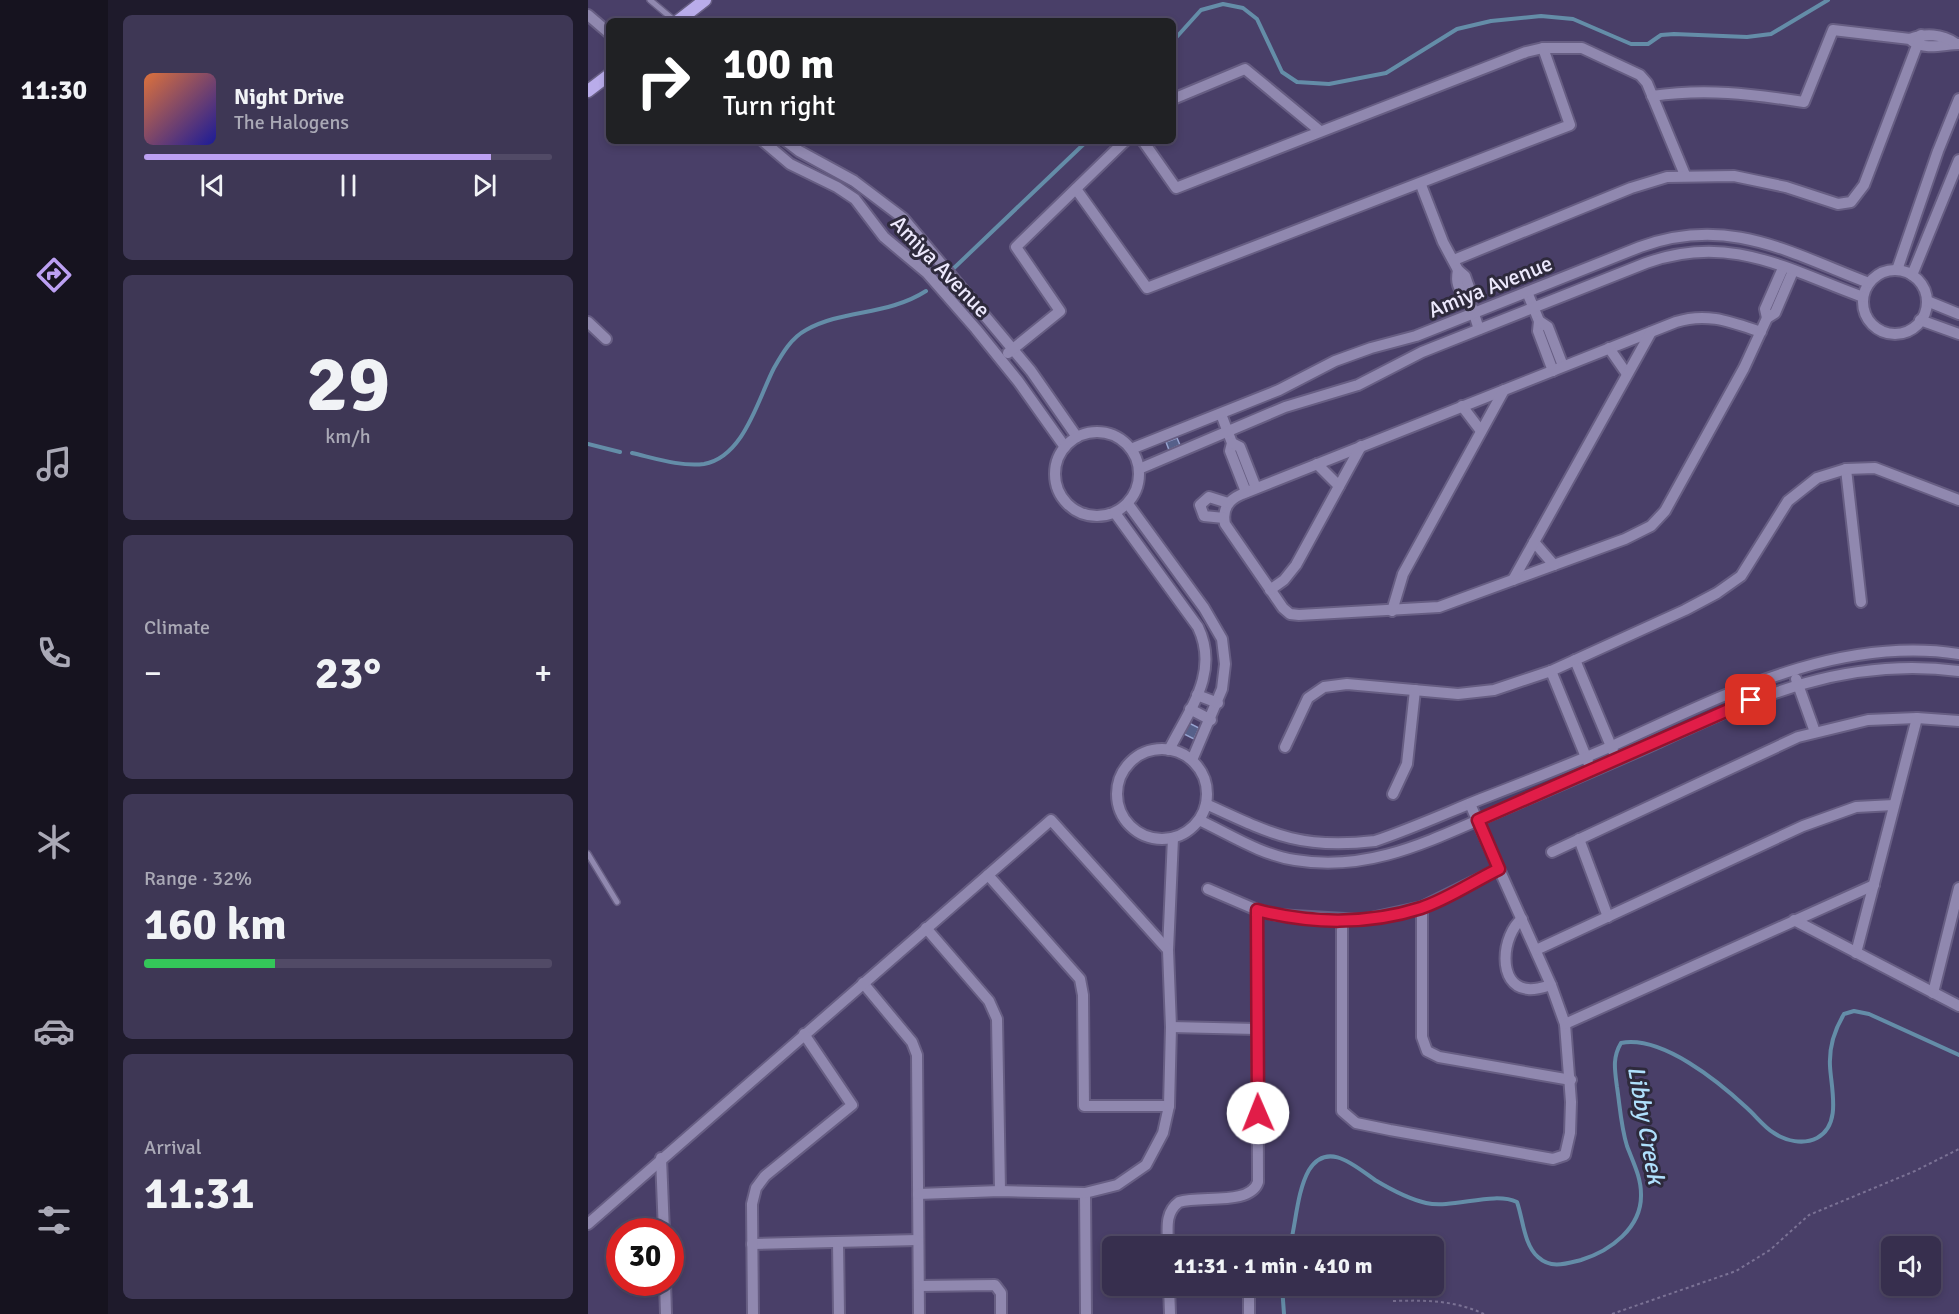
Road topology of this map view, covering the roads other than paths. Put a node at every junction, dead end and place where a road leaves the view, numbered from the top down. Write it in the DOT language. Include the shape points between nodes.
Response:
graph roads {
  1 [pos="650,0"];
  2 [pos="705,0"];
  3 [pos="588,15"];
  4 [pos="673,18"];
  5 [pos="681,18"];
  6 [pos="606,30"];
  7 [pos="1916,39"];
  8 [pos="1957,43"];
  9 [pos="1542,48"];
  10 [pos="606,77"];
  11 [pos="588,91"];
  12 [pos="1652,96"];
  13 [pos="1176,98"];
  14 [pos="1959,99"];
  15 [pos="1320,131"];
  16 [pos="767,144"];
  17 [pos="790,144"];
  18 [pos="1122,144"];
  19 [pos="1145,144"];
  20 [pos="1959,160"];
  21 [pos="1685,175"];
  22 [pos="1421,185"];
  23 [pos="1076,189"];
  24 [pos="1456,265"];
  25 [pos="1788,270"];
  26 [pos="1897,270"];
  27 [pos="1912,275"];
  28 [pos="1869,283"];
  29 [pos="1527,292"];
  30 [pos="1863,297"];
  31 [pos="1927,301"];
  32 [pos="1534,307"];
  33 [pos="1474,313"];
  34 [pos="1959,314"];
  35 [pos="1920,320"];
  36 [pos="588,322"];
  37 [pos="1479,329"];
  38 [pos="1651,332"];
  39 [pos="1761,332"];
  40 [pos="1959,334"];
  41 [pos="606,339"];
  42 [pos="1609,348"];
  43 [pos="1013,349"];
  44 [pos="1000,358"];
  45 [pos="1558,368"];
  46 [pos="1628,374"];
  47 [pos="1504,390"];
  48 [pos="1462,406"];
  49 [pos="1221,414"];
  50 [pos="1191,426"];
  51 [pos="1227,430"];
  52 [pos="1481,431"];
  53 [pos="1077,437"];
  54 [pos="1160,437"];
  55 [pos="1198,444"];
  56 [pos="1361,446"];
  57 [pos="1065,447"];
  58 [pos="1131,449"];
  59 [pos="1168,458"];
  60 [pos="1317,464"];
  61 [pos="1139,469"];
  62 [pos="1846,469"];
  63 [pos="1339,486"];
  64 [pos="1251,490"];
  65 [pos="1959,501"];
  66 [pos="1228,503"];
  67 [pos="1128,504"];
  68 [pos="1115,513"];
  69 [pos="1224,518"];
  70 [pos="1534,542"];
  71 [pos="1554,565"];
  72 [pos="1513,580"];
  73 [pos="1270,590"];
  74 [pos="1861,602"];
  75 [pos="1392,611"];
  76 [pos="1959,654"];
  77 [pos="1575,660"];
  78 [pos="1792,670"];
  79 [pos="1551,671"];
  80 [pos="1959,671"];
  81 [pos="1798,685"];
  82 [pos="1415,690"];
  83 [pos="1197,695"];
  84 [pos="1218,703"];
  85 [pos="1190,709"];
  86 [pos="1917,718"];
  87 [pos="1211,720"];
  88 [pos="1959,721"];
  89 [pos="1815,732"];
  90 [pos="1610,746"];
  91 [pos="1285,747"];
  92 [pos="1168,750"];
  93 [pos="1586,757"];
  94 [pos="1191,760"];
  95 [pos="1616,760"];
  96 [pos="1592,771"];
  97 [pos="1393,794"];
  98 [pos="1206,804"];
  99 [pos="1470,804"];
  100 [pos="1894,806"];
  101 [pos="1199,820"];
  102 [pos="1478,820"];
  103 [pos="1173,838"];
  104 [pos="1579,839"];
  105 [pos="1552,852"];
  106 [pos="588,854"];
  107 [pos="1499,869"];
  108 [pos="988,875"];
  109 [pos="1874,885"];
  110 [pos="1959,888"];
  111 [pos="1208,889"];
  112 [pos="617,902"];
  113 [pos="1422,907"];
  114 [pos="1257,910"];
  115 [pos="1608,917"];
  116 [pos="1522,919"];
  117 [pos="1794,920"];
  118 [pos="1342,921"];
  119 [pos="926,928"];
  120 [pos="1168,950"];
  121 [pos="1536,950"];
  122 [pos="1856,953"];
  123 [pos="863,983"];
  124 [pos="1551,985"];
  125 [pos="1933,993"];
  126 [pos="1959,1006"];
  127 [pos="1565,1024"];
  128 [pos="1171,1027"];
  129 [pos="1256,1029"];
  130 [pos="804,1034"];
  131 [pos="1571,1080"];
  132 [pos="1169,1106"];
  133 [pos="661,1158"];
  134 [pos="1000,1191"];
  135 [pos="1085,1193"];
  136 [pos="918,1194"];
  137 [pos="663,1218"];
  138 [pos="588,1224"];
  139 [pos="1168,1236"];
  140 [pos="918,1240"];
  141 [pos="838,1242"];
  142 [pos="752,1244"];
  143 [pos="919,1286"];
  144 [pos="665,1296"];
  145 [pos="1169,1296"];
  146 [pos="1249,1296"];
  147 [pos="666,1314"];
  148 [pos="753,1314"];
  149 [pos="839,1314"];
  150 [pos="919,1314"];
  151 [pos="1001,1314"];
  152 [pos="1086,1314"];
  153 [pos="1170,1314"];
  154 [pos="1249,1314"];
  1 -- 4 [label="lane"];
  2 -- 5 [label="main road"];
  3 -- 6 [label="street"];
  7 -- 8 [label="street" via="1946,47"];
  7 -- 12 [label="street" via="1833,30 1804,102 1723,91"];
  7 -- 21 [label="street" via="1853,207 1754,179"];
  9 -- 12 [label="street" via="1592,52 1640,75"];
  9 -- 15 [label="street"];
  9 -- 22 [label="street" via="1570,126"];
  10 -- 11 [label="main road"];
  12 -- 21 [label="street"];
  13 -- 15 [label="street" via="1245,69"];
  14 -- 26 [label="street"];
  15 -- 19 [label="street" via="1176,188"];
  16 -- 44 [label="street, Amiya Avenue" via="790,164 855,199 884,237 927,273"];
  17 -- 43 [label="street, Amiya Avenue" via="855,181 903,218"];
  18 -- 23 [label="street"];
  20 -- 27 [label="street"];
  21 -- 24 [label="street" via="1631,188"];
  22 -- 23 [label="street" via="1147,288"];
  22 -- 24 [label="street"];
  23 -- 43 [label="street" via="1016,247 1060,311"];
  24 -- 33 [label="street" via="1456,280"];
  25 -- 30 [label="street, Amiya Avenue"];
  25 -- 32 [label="street, Amiya Avenue" via="1728,251 1678,252"];
  25 -- 39 [label="street" via="1766,309"];
  26 -- 27 [label="street"];
  26 -- 28 [label="street" via="1882,273"];
  27 -- 31 [label="street" via="1923,286"];
  28 -- 29 [label="street, Amiya Avenue" via="1764,243 1714,233 1657,241"];
  28 -- 30 [label="street"];
  29 -- 32 [label="street"];
  29 -- 33 [label="street, Amiya Avenue"];
  30 -- 35 [label="street" via="1867,318 1883,331 1903,332"];
  31 -- 34 [label="street"];
  31 -- 35 [label="street"];
  32 -- 37 [label="street, Amiya Avenue"];
  32 -- 45 [label="street" via="1539,321 1548,327"];
  33 -- 37 [label="street"];
  33 -- 49 [label="street, Amiya Avenue" via="1335,362"];
  35 -- 40 [label="street"];
  36 -- 41 [label="street"];
  37 -- 51 [label="street, Amiya Avenue" via="1411,357 1358,385"];
  38 -- 39 [label="street" via="1702,316"];
  38 -- 42 [label="street"];
  38 -- 46 [label="street"];
  39 -- 71 [label="street" via="1659,519 1625,539"];
  42 -- 45 [label="street"];
  42 -- 46 [label="street"];
  43 -- 44 [label="street"];
  43 -- 53 [label="street, Amiya Avenue"];
  44 -- 57 [label="street, Amiya Avenue"];
  45 -- 47 [label="street"];
  46 -- 70 [label="street"];
  47 -- 48 [label="street"];
  47 -- 52 [label="street"];
  48 -- 52 [label="street"];
  48 -- 56 [label="street"];
  49 -- 50 [label="street, Amiya Avenue"];
  49 -- 51 [label="street"];
  50 -- 54 [label="street, Amiya Avenue"];
  50 -- 55 [label="street"];
  51 -- 55 [label="street, Amiya Avenue"];
  51 -- 64 [label="street" via="1232,442 1240,447"];
  52 -- 75 [label="street" via="1403,574"];
  53 -- 57 [label="street"];
  53 -- 58 [label="street" via="1106,433"];
  54 -- 58 [label="street, Amiya Avenue"];
  54 -- 59 [label="street"];
  55 -- 59 [label="street, Amiya Avenue"];
  56 -- 60 [label="street"];
  56 -- 63 [label="street"];
  57 -- 68 [label="street" via="1055,476 1056,487 1067,504 1084,515"];
  58 -- 61 [label="street"];
  59 -- 61 [label="street, Amiya Avenue"];
  60 -- 63 [label="street"];
  60 -- 64 [label="street"];
  61 -- 67 [label="street" via="1137,488"];
  62 -- 65 [label="street" via="1875,468"];
  62 -- 74 [label="street"];
  62 -- 77 [label="street" via="1817,478 1788,501 1749,565 1733,583 1659,623"];
  63 -- 73 [label="street" via="1296,565"];
  64 -- 66 [label="street"];
  66 -- 69 [label="street"];
  66 -- 69 [label="street" via="1209,497 1200,505 1204,516"];
  67 -- 68 [label="street"];
  67 -- 84 [label="street" via="1217,630 1225,664"];
  68 -- 83 [label="street" via="1203,637 1208,660"];
  69 -- 73 [label="street" via="1227,530"];
  70 -- 71 [label="street"];
  70 -- 72 [label="street"];
  71 -- 72 [label="street"];
  72 -- 75 [label="street" via="1445,606"];
  73 -- 75 [label="street" via="1286,612 1294,615"];
  76 -- 78 [label="street" via="1866,655"];
  77 -- 79 [label="street"];
  77 -- 90 [label="street"];
  78 -- 81 [label="street"];
  78 -- 90 [label="street" via="1746,685"];
  79 -- 82 [label="street" via="1475,693"];
  79 -- 93 [label="street"];
  80 -- 81 [label="street" via="1868,670 1838,673"];
  81 -- 89 [label="street"];
  81 -- 95 [label="street" via="1751,700"];
  82 -- 91 [label="street" via="1347,684 1324,687 1308,699"];
  82 -- 97 [label="street" via="1407,764"];
  83 -- 84 [label="street"];
  83 -- 85 [label="street"];
  84 -- 87 [label="street"];
  85 -- 87 [label="street"];
  85 -- 92 [label="street"];
  86 -- 88 [label="street"];
  86 -- 89 [label="street" via="1868,720"];
  86 -- 100 [label="street"];
  87 -- 94 [label="street"];
  89 -- 104 [label="street" via="1778,744"];
  90 -- 93 [label="street"];
  90 -- 95 [label="street"];
  92 -- 94 [label="street"];
  92 -- 103 [label="street" via="1156,750 1134,759 1121,779 1118,803 1138,832 1149,837"];
  93 -- 96 [label="street"];
  93 -- 99 [label="street"];
  94 -- 98 [label="street" via="1205,780"];
  95 -- 96 [label="street"];
  96 -- 102 [label="street"];
  98 -- 99 [label="street" via="1296,841 1353,843 1395,834"];
  98 -- 101 [label="street"];
  99 -- 102 [label="street"];
  100 -- 109 [label="street"];
  100 -- 115 [label="street" via="1856,807 1834,814 1767,841"];
  101 -- 102 [label="street" via="1292,860 1344,862 1390,855"];
  101 -- 103 [label="street"];
  102 -- 107 [label="street"];
  103 -- 120 [label="street"];
  104 -- 105 [label="street"];
  104 -- 115 [label="street"];
  106 -- 112 [label="lane"];
  107 -- 113 [label="street"];
  107 -- 116 [label="street"];
  108 -- 119 [label="street"];
  108 -- 120 [label="street" via="1051,820"];
  108 -- 132 [label="street" via="1080,979 1083,1106"];
  109 -- 117 [label="street"];
  109 -- 122 [label="street"];
  110 -- 125 [label="street"];
  111 -- 114 [label="street"];
  113 -- 118 [label="street"];
  113 -- 131 [label="street" via="1422,1036 1427,1052"];
  114 -- 118 [label="street" via="1294,918"];
  114 -- 129 [label="street"];
  115 -- 121 [label="street"];
  116 -- 121 [label="street"];
  116 -- 124 [label="street" via="1507,939 1510,976 1529,990"];
  117 -- 122 [label="street"];
  117 -- 127 [label="street"];
  118 -- 131 [label="street" via="1341,1100 1342,1111 1349,1118 1390,1130 1561,1158 1568,1149"];
  119 -- 123 [label="street"];
  119 -- 134 [label="street" via="989,1000 997,1019"];
  120 -- 128 [label="street"];
  121 -- 124 [label="street"];
  122 -- 125 [label="street"];
  123 -- 130 [label="street"];
  123 -- 136 [label="street" via="912,1042 917,1056"];
  124 -- 127 [label="street"];
  125 -- 126 [label="street"];
  127 -- 131 [label="street"];
  128 -- 129 [label="street"];
  128 -- 132 [label="street"];
  129 -- 139 [label="street" via="1260,1176 1256,1189 1247,1196 1179,1202 1168,1218"];
  130 -- 133 [label="street"];
  130 -- 142 [label="street" via="852,1105 760,1181 752,1204"];
  132 -- 135 [label="street" via="1163,1133 1146,1165 1117,1185"];
  133 -- 137 [label="street"];
  133 -- 138 [label="street"];
  134 -- 135 [label="street"];
  134 -- 136 [label="street"];
  135 -- 152 [label="street"];
  136 -- 140 [label="street"];
  140 -- 141 [label="street"];
  140 -- 143 [label="street"];
  141 -- 142 [label="street"];
  141 -- 149 [label="street"];
  142 -- 148 [label="street"];
  143 -- 150 [label="street"];
  143 -- 151 [label="street" via="995,1285 1001,1293"];
  144 -- 147 [label="street"];
  145 -- 153 [label="street"];
  146 -- 154 [label="street"];
}
